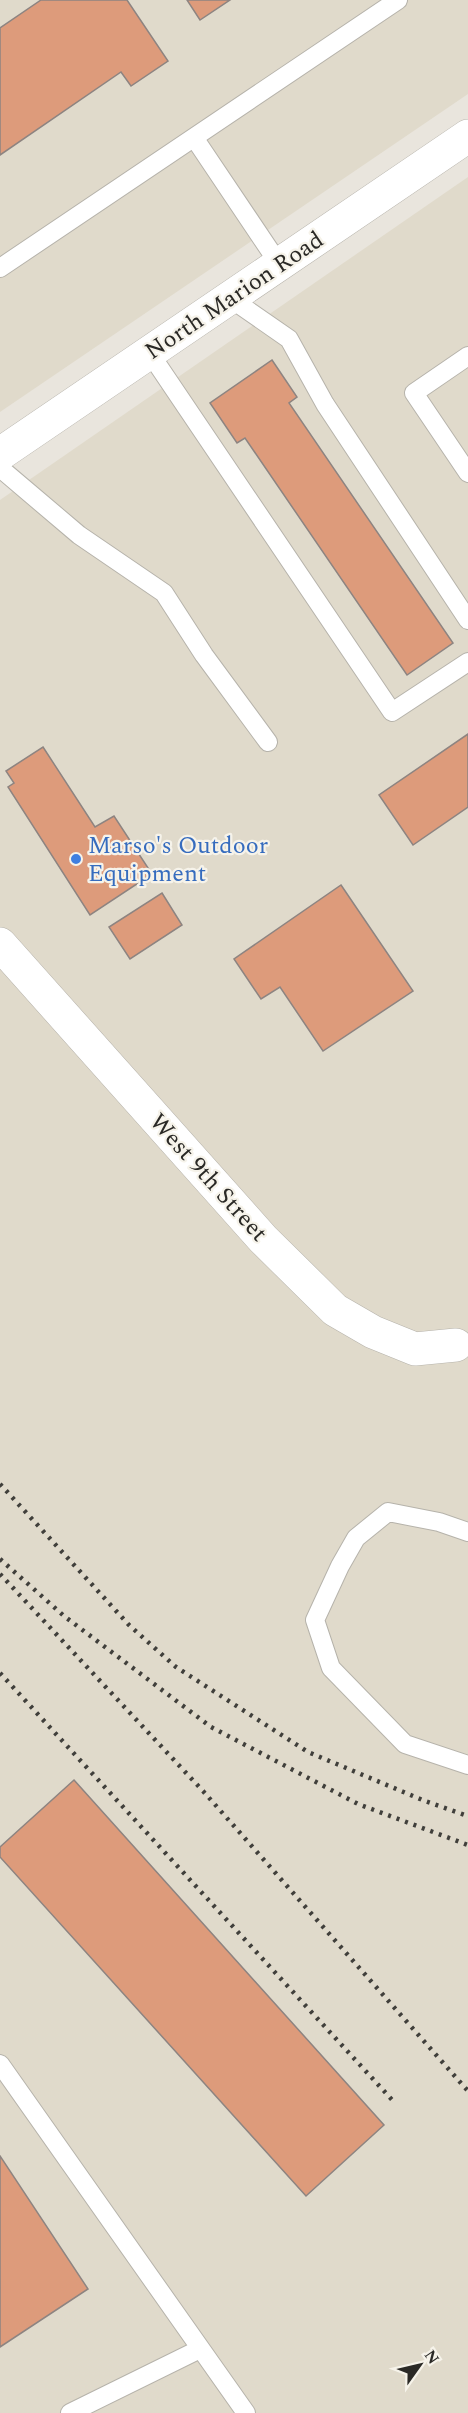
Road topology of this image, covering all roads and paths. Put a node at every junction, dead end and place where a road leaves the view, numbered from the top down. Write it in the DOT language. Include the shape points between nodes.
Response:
graph roads {
  1 [pos="398,0"];
  2 [pos="468,136"];
  3 [pos="195,139"];
  4 [pos="279,264"];
  5 [pos="0,268"];
  6 [pos="230,298"];
  7 [pos="149,352"];
  8 [pos="468,356"];
  9 [pos="0,454"];
  10 [pos="0,468"];
  11 [pos="468,473"];
  12 [pos="468,620"];
  13 [pos="468,662"];
  14 [pos="268,742"];
  15 [pos="0,944"];
  16 [pos="456,1345"];
  17 [pos="468,1532"];
  18 [pos="468,1765"];
  19 [pos="0,2064"];
  20 [pos="200,2349"];
  21 [pos="70,2413"];
  22 [pos="246,2413"];
  1 -- 3 [label="lane"];
  2 -- 4 [label="street, North Marion Road"];
  3 -- 4 [label="lane"];
  3 -- 5 [label="lane"];
  4 -- 6 [label="street, North Marion Road"];
  6 -- 7 [label="street, North Marion Road"];
  6 -- 12 [label="lane" via="289,339 325,404"];
  7 -- 9 [label="street, North Marion Road"];
  7 -- 13 [label="lane" via="392,712"];
  8 -- 11 [label="lane" via="414,393"];
  10 -- 14 [label="lane" via="79,535 164,593"];
  15 -- 16 [label="street, West 9th Street" via="263,1239 335,1310 373,1332 415,1349"];
  17 -- 18 [label="lane" via="388,1512 356,1538 315,1620 331,1668 405,1743"];
  19 -- 20 [label="lane"];
  20 -- 21 [label="lane"];
  20 -- 22 [label="lane"];
}
